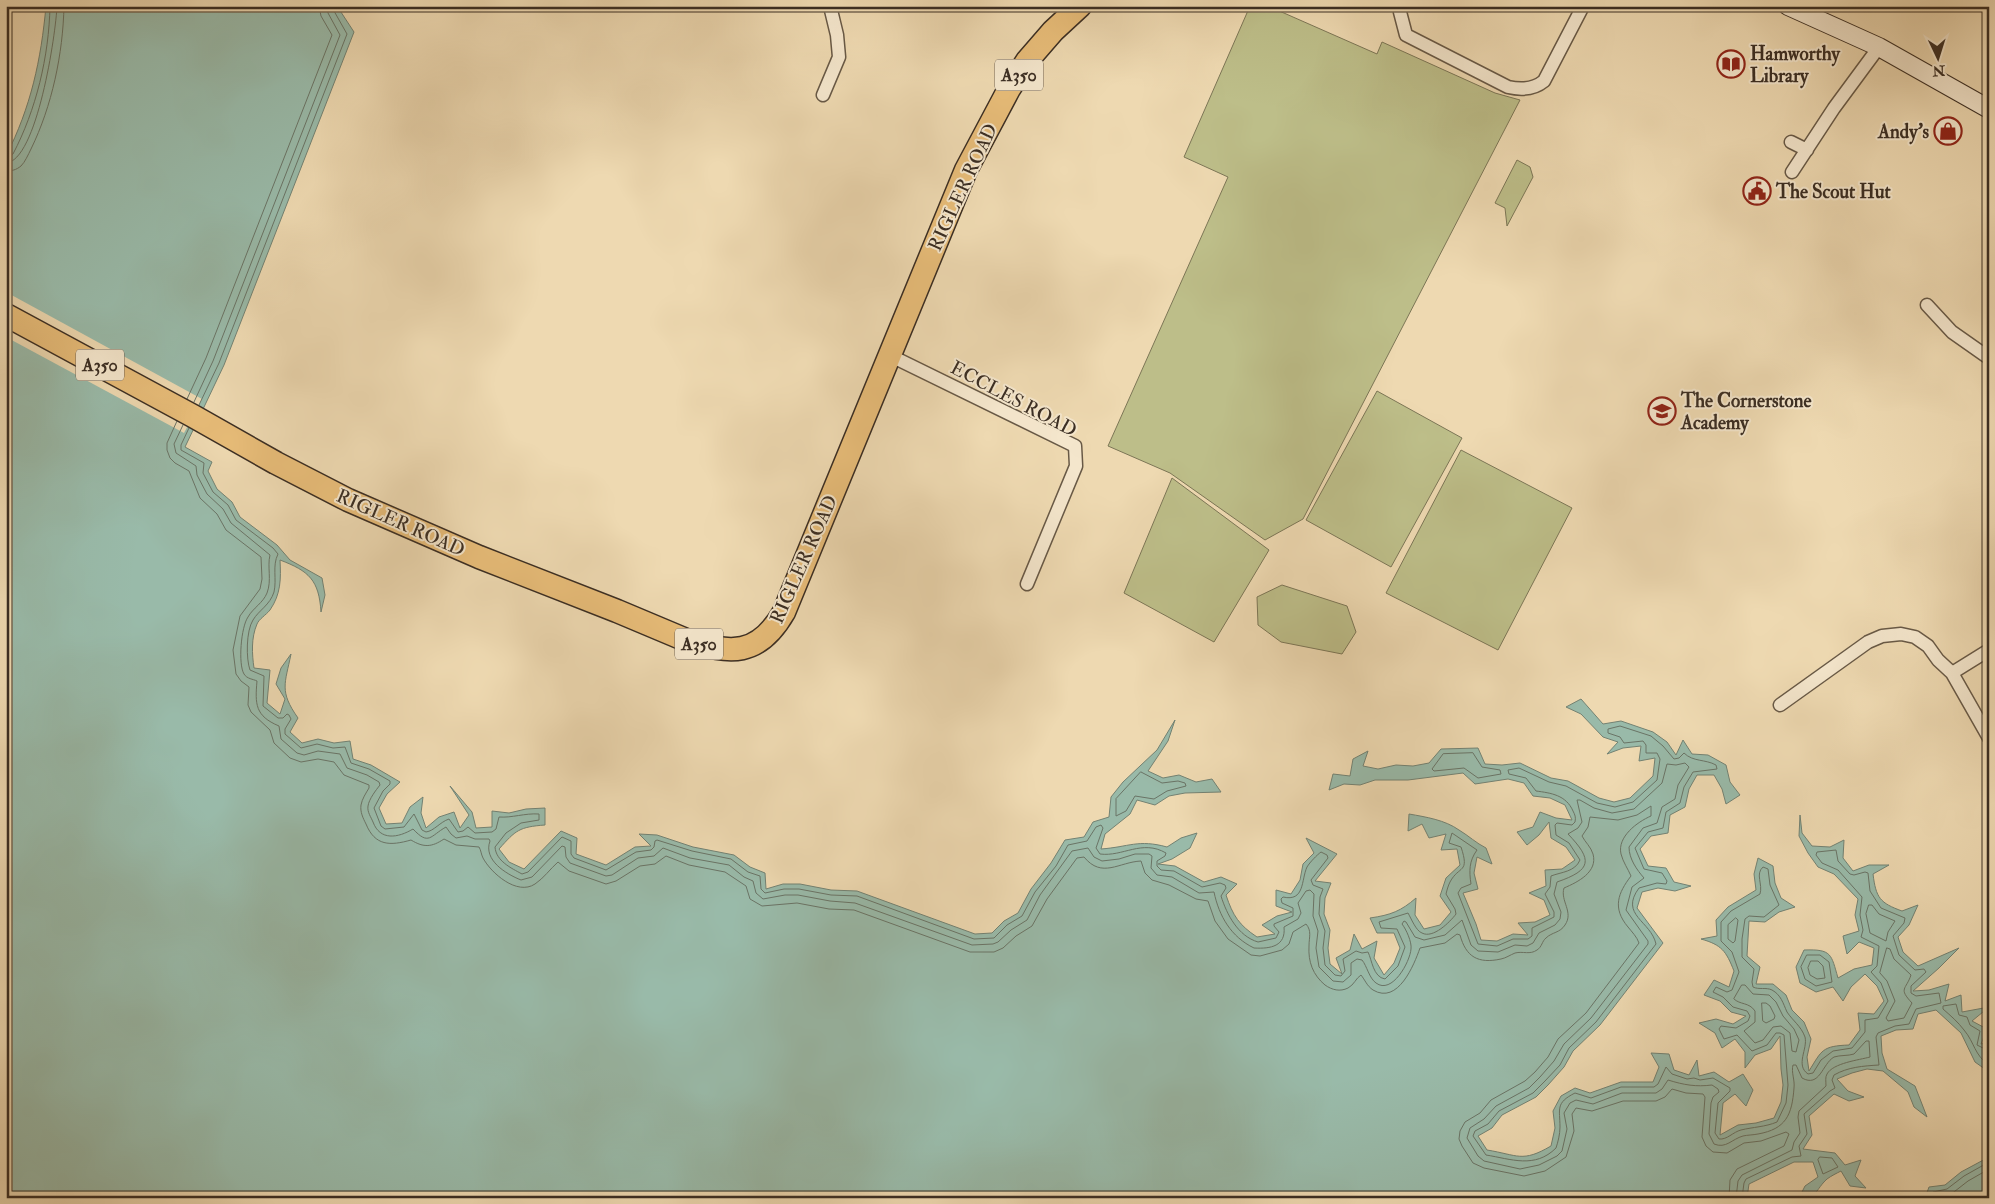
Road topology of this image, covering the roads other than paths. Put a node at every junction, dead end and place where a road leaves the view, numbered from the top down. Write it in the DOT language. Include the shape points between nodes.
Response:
graph roads {
  1 [pos="830,6"];
  2 [pos="1080,6"];
  3 [pos="1402,6"];
  4 [pos="1583,6"];
  5 [pos="1788,6"];
  6 [pos="1878,47"];
  7 [pos="824,95"];
  8 [pos="1989,109"];
  9 [pos="1791,142"];
  10 [pos="1807,150"];
  11 [pos="1792,172"];
  12 [pos="1927,305"];
  13 [pos="6,315"];
  14 [pos="889,355"];
  15 [pos="1989,358"];
  16 [pos="1027,584"];
  17 [pos="1989,650"];
  18 [pos="1952,673"];
  19 [pos="1780,704"];
  20 [pos="1989,738"];
  1 -- 7 [label="street" via="838,57"];
  2 -- 14 [label="highway, RIGLER ROAD / A350" via="1053,31 1009,89 966,170"];
  3 -- 4 [label="street" via="1400,12 1406,35 1508,87 1521,90 1540,85 1548,77"];
  5 -- 6 [label="main road"];
  6 -- 8 [label="main road"];
  6 -- 10 [label="street"];
  9 -- 10 [label="street"];
  10 -- 11 [label="street"];
  12 -- 15 [label="street" via="1952,332"];
  13 -- 14 [label="highway, RIGLER ROAD / A350" via="276,463 403,524 686,640 730,650 748,647 764,639 784,612"];
  14 -- 16 [label="street, ECCLES ROAD" via="1075,446 1076,466"];
  17 -- 18 [label="street"];
  18 -- 19 [label="street" via="1928,646 1915,637 1901,634 1882,636 1868,642"];
  18 -- 20 [label="street"];
}
